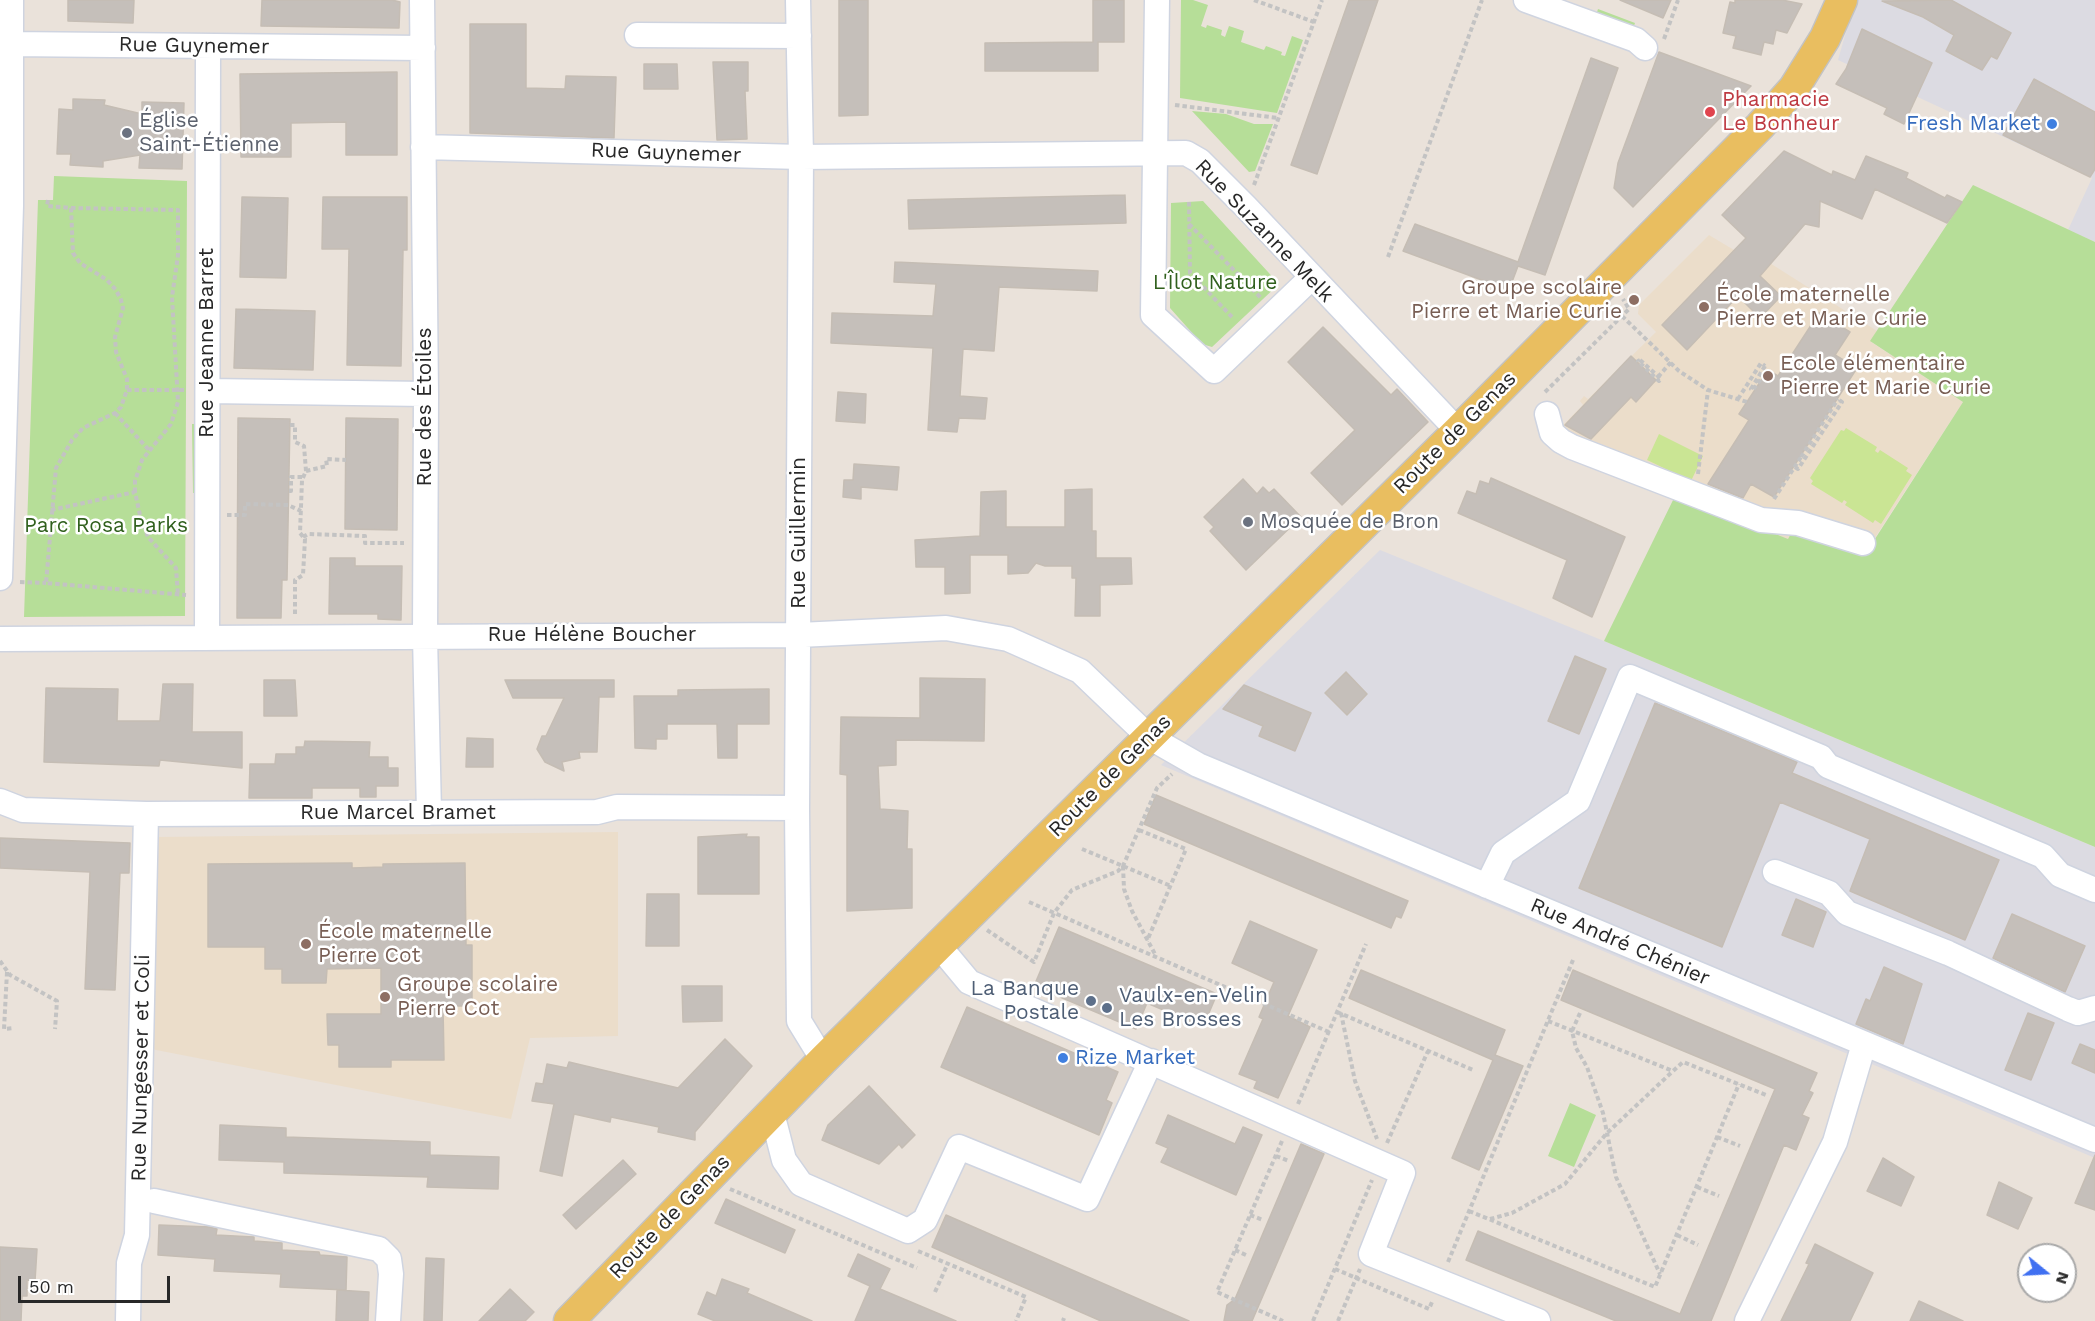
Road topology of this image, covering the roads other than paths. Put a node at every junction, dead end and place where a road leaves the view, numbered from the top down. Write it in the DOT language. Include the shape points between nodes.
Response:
graph roads {
  1 [pos="11,0"];
  2 [pos="422,0"];
  3 [pos="798,0"];
  4 [pos="1157,0"];
  5 [pos="1526,0"];
  6 [pos="1842,0"];
  7 [pos="637,35"];
  8 [pos="799,36"];
  9 [pos="9,44"];
  10 [pos="1654,45"];
  11 [pos="208,47"];
  12 [pos="423,48"];
  13 [pos="423,147"];
  14 [pos="1154,152"];
  15 [pos="801,157"];
  16 [pos="1311,278"];
  17 [pos="200,391"];
  18 [pos="426,394"];
  19 [pos="1544,405"];
  20 [pos="1458,431"];
  21 [pos="1863,543"];
  22 [pos="10,580"];
  23 [pos="799,635"];
  24 [pos="425,636"];
  25 [pos="207,638"];
  26 [pos="0,639"];
  27 [pos="1149,737"];
  28 [pos="0,801"];
  29 [pos="797,808"];
  30 [pos="429,813"];
  31 [pos="146,814"];
  32 [pos="1775,872"];
  33 [pos="1487,886"];
  34 [pos="2095,890"];
  35 [pos="939,946"];
  36 [pos="2095,1008"];
  37 [pos="1864,1044"];
  38 [pos="823,1060"];
  39 [pos="1150,1061"];
  40 [pos="772,1113"];
  41 [pos="2095,1140"];
  42 [pos="154,1201"];
  43 [pos="128,1321"];
  44 [pos="388,1321"];
  45 [pos="569,1321"];
  46 [pos="1538,1321"];
  47 [pos="1747,1321"];
  1 -- 9 [label="street"];
  2 -- 12 [label="street, Rue des Étoiles"];
  3 -- 8 [label="street, Rue Guillermin"];
  4 -- 14 [label="street"];
  5 -- 10 [label="street"];
  6 -- 20 [label="main road, Route de Genas" via="1825,38 1787,95"];
  7 -- 8 [label="street"];
  8 -- 15 [label="street, Rue Guillermin"];
  9 -- 11 [label="street, Rue Guynemer"];
  9 -- 22 [label="street"];
  11 -- 12 [label="street, Rue Guynemer"];
  11 -- 17 [label="street, Rue Jeanne Barret"];
  12 -- 13 [label="street, Rue des Étoiles"];
  13 -- 15 [label="street, Rue Guynemer"];
  13 -- 18 [label="street, Rue des Étoiles"];
  14 -- 15 [label="street, Rue Suzanne Melk"];
  14 -- 16 [label="street, Rue Suzanne Melk" via="1186,153 1200,161"];
  14 -- 16 [label="street" via="1153,315 1214,371"];
  15 -- 23 [label="street, Rue Guillermin"];
  16 -- 20 [label="street, Rue Suzanne Melk"];
  17 -- 18 [label="street"];
  17 -- 25 [label="street, Rue Jeanne Barret"];
  18 -- 24 [label="street, Rue des Étoiles"];
  19 -- 21 [label="street" via="1552,433 1572,447 1761,520 1798,523"];
  20 -- 27 [label="main road, Route de Genas"];
  23 -- 24 [label="street, Rue Hélène Boucher"];
  23 -- 27 [label="street, Rue Hélène Boucher" via="946,628 1008,639 1080,671"];
  23 -- 29 [label="street, Rue Guillermin"];
  24 -- 25 [label="street, Rue Hélène Boucher"];
  24 -- 30 [label="street, Rue des Étoiles"];
  25 -- 26 [label="street, Rue Hélène Boucher"];
  27 -- 33 [label="street, Rue André Chénier" via="1188,759"];
  27 -- 35 [label="main road, Route de Genas"];
  28 -- 31 [label="street, Rue Marcel Bramet" via="23,810"];
  29 -- 30 [label="street, Rue Marcel Bramet" via="617,807 597,812"];
  29 -- 38 [label="street, Rue Guillermin" via="799,1022"];
  30 -- 31 [label="street, Rue Marcel Bramet"];
  31 -- 43 [label="street, Rue Nungesser et Coli" via="137,1235 129,1263"];
  32 -- 36 [label="street" via="1829,893 1847,913 1948,953 2078,1013"];
  33 -- 34 [label="street" via="1503,853 1578,801 1630,677 2043,856 2060,875"];
  33 -- 37 [label="street, Rue André Chénier"];
  35 -- 38 [label="main road, Route de Genas"];
  35 -- 39 [label="street" via="969,981"];
  37 -- 41 [label="street, Rue André Chénier"];
  37 -- 47 [label="street" via="1835,1142"];
  38 -- 40 [label="main road, Route de Genas"];
  39 -- 40 [label="street" via="1087,1199 959,1147 925,1220 908,1231 801,1184 784,1160"];
  39 -- 46 [label="street" via="1382,1157 1403,1173 1371,1254"];
  40 -- 45 [label="main road, Route de Genas"];
  42 -- 44 [label="street, Rue Nungesser et Coli" via="379,1250 389,1259 391,1274"];
}
